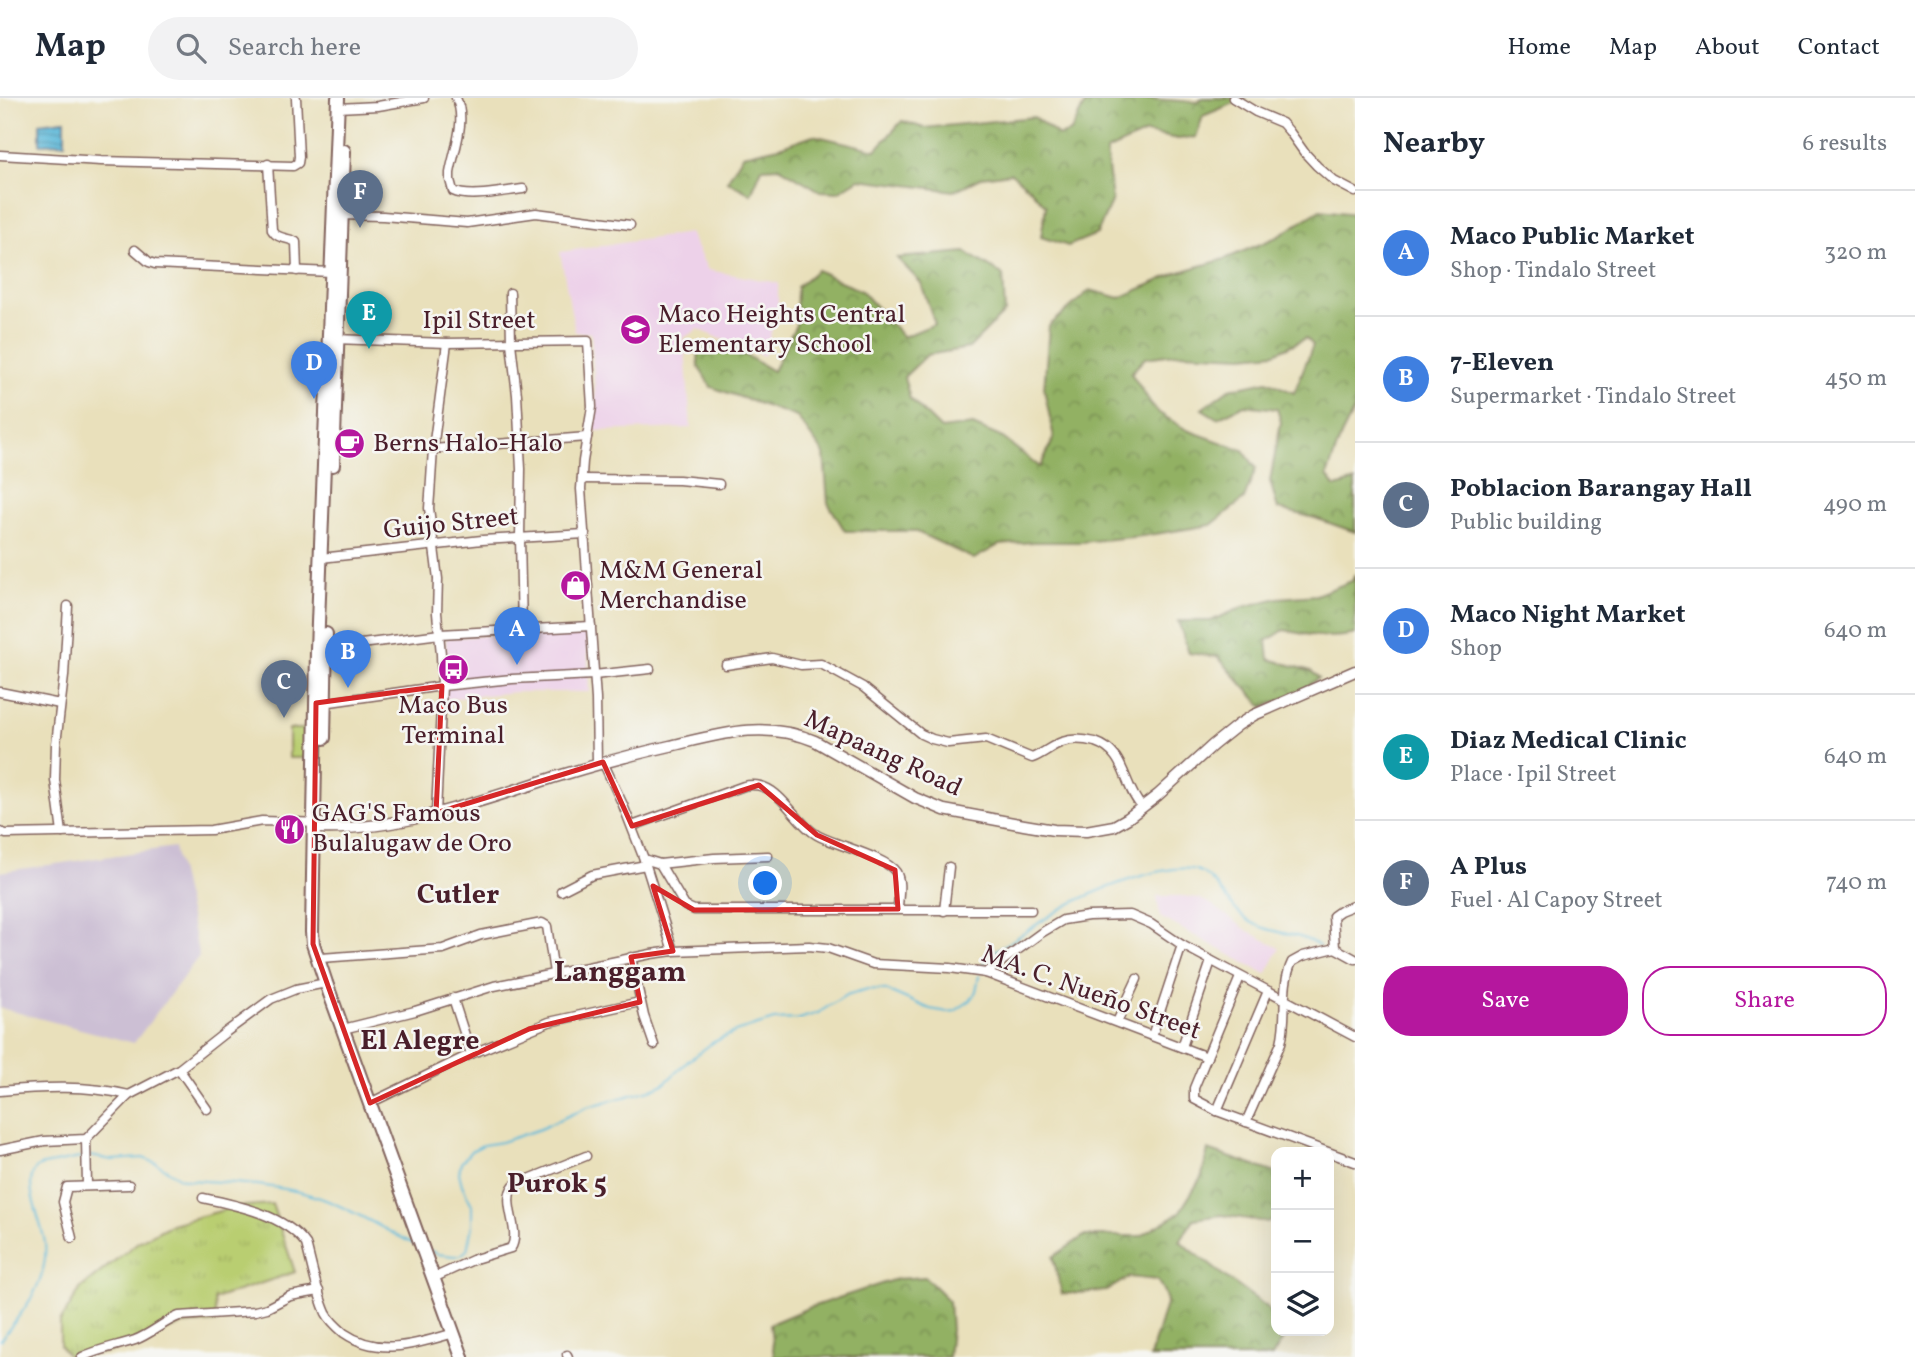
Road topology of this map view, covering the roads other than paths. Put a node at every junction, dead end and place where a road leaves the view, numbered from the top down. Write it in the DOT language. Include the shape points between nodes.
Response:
graph roads {
  1 [pos="296,98"];
  2 [pos="424,98"];
  3 [pos="456,98"];
  4 [pos="1233,98"];
  5 [pos="342,103"];
  6 [pos="0,155"];
  7 [pos="268,164"];
  8 [pos="523,189"];
  9 [pos="1355,192"];
  10 [pos="338,215"];
  11 [pos="631,225"];
  12 [pos="135,250"];
  13 [pos="297,271"];
  14 [pos="331,272"];
  15 [pos="510,293"];
  16 [pos="334,339"];
  17 [pos="447,343"];
  18 [pos="511,343"];
  19 [pos="587,437"];
  20 [pos="519,442"];
  21 [pos="433,449"];
  22 [pos="582,479"];
  23 [pos="719,484"];
  24 [pos="585,534"];
  25 [pos="520,538"];
  26 [pos="434,547"];
  27 [pos="325,558"];
  28 [pos="68,606"];
  29 [pos="591,626"];
  30 [pos="522,630"];
  31 [pos="440,634"];
  32 [pos="322,649"];
  33 [pos="726,665"];
  34 [pos="650,669"];
  35 [pos="1355,671"];
  36 [pos="594,675"];
  37 [pos="442,686"];
  38 [pos="0,692"];
  39 [pos="321,703"];
  40 [pos="60,704"];
  41 [pos="600,763"];
  42 [pos="1142,807"];
  43 [pos="436,813"];
  44 [pos="318,825"];
  45 [pos="632,826"];
  46 [pos="0,832"];
  47 [pos="62,833"];
  48 [pos="768,856"];
  49 [pos="645,862"];
  50 [pos="660,864"];
  51 [pos="949,867"];
  52 [pos="561,891"];
  53 [pos="1355,905"];
  54 [pos="898,909"];
  55 [pos="1031,910"];
  56 [pos="944,911"];
  57 [pos="1182,945"];
  58 [pos="1335,948"];
  59 [pos="673,951"];
  60 [pos="631,957"];
  61 [pos="1355,959"];
  62 [pos="1211,961"];
  63 [pos="321,962"];
  64 [pos="554,973"];
  65 [pos="986,973"];
  66 [pos="1240,977"];
  67 [pos="1137,979"];
  68 [pos="326,983"];
  69 [pos="1268,991"];
  70 [pos="453,998"];
  71 [pos="1285,1000"];
  72 [pos="640,1002"];
  73 [pos="1118,1022"];
  74 [pos="343,1029"];
  75 [pos="1152,1036"];
  76 [pos="1355,1037"];
  77 [pos="654,1045"];
  78 [pos="1182,1047"];
  79 [pos="471,1054"];
  80 [pos="1207,1057"];
  81 [pos="179,1069"];
  82 [pos="0,1090"];
  83 [pos="129,1095"];
  84 [pos="370,1103"];
  85 [pos="207,1109"];
  86 [pos="1217,1111"];
  87 [pos="1246,1122"];
  88 [pos="86,1139"];
  89 [pos="0,1150"];
  90 [pos="586,1156"];
  91 [pos="1355,1162"];
  92 [pos="87,1185"];
  93 [pos="130,1185"];
  94 [pos="204,1198"];
  95 [pos="72,1238"];
  96 [pos="433,1278"];
  97 [pos="319,1291"];
  98 [pos="453,1333"];
  99 [pos="82,1357"];
  100 [pos="462,1357"];
  1 -- 7 [label="street" via="298,163"];
  2 -- 5 [label="street" via="378,106"];
  3 -- 8 [label="street" via="461,118 450,173 453,191"];
  4 -- 9 [label="street" via="1282,123 1317,166"];
  5 -- 10 [label="highway"];
  6 -- 7 [label="street"];
  7 -- 13 [label="street" via="272,230 274,235 296,242"];
  10 -- 11 [label="street" via="467,223 536,214"];
  10 -- 14 [label="highway"];
  10 -- 16 [label="highway"];
  12 -- 13 [label="street" via="155,264"];
  13 -- 14 [label="street"];
  14 -- 16 [label="highway"];
  15 -- 18 [label="street"];
  16 -- 17 [label="street, Ipil Street"];
  16 -- 27 [label="highway"];
  17 -- 18 [label="street, Ipil Street"];
  17 -- 21 [label="street"];
  18 -- 19 [label="street, Ipil Street" via="588,341 592,397"];
  18 -- 20 [label="street"];
  19 -- 20 [label="street"];
  19 -- 22 [label="street"];
  20 -- 21 [label="street"];
  20 -- 25 [label="street"];
  21 -- 26 [label="street" via="429,508"];
  22 -- 23 [label="street"];
  22 -- 24 [label="street"];
  24 -- 25 [label="street, Guijo Street"];
  24 -- 29 [label="street"];
  25 -- 26 [label="street, Guijo Street"];
  25 -- 30 [label="street"];
  26 -- 27 [label="street, Guijo Street"];
  26 -- 31 [label="street"];
  27 -- 32 [label="highway"];
  28 -- 40 [label="street"];
  29 -- 30 [label="street"];
  29 -- 36 [label="street"];
  30 -- 31 [label="street"];
  31 -- 32 [label="street"];
  31 -- 37 [label="street"];
  32 -- 39 [label="highway"];
  33 -- 42 [label="street" via="772,657 801,665 821,664 863,687 921,734 948,743 986,739 1032,758 1071,740 1096,743 1111,750"];
  34 -- 36 [label="street"];
  35 -- 42 [label="street, Mapaang Road" via="1238,725"];
  36 -- 37 [label="street"];
  36 -- 41 [label="street"];
  37 -- 39 [label="street"];
  37 -- 43 [label="street"];
  38 -- 40 [label="street"];
  39 -- 44 [label="highway"];
  40 -- 47 [label="street" via="55,780"];
  41 -- 42 [label="street, Mapaang Road" via="702,738 769,729 802,735 915,798 956,813 1086,831 1114,826"];
  41 -- 43 [label="street, Mapaang Road"];
  41 -- 45 [label="street"];
  43 -- 44 [label="street, Mapaang Road" via="370,827"];
  44 -- 47 [label="street" via="262,821 211,830"];
  44 -- 63 [label="highway" via="312,932"];
  45 -- 49 [label="street"];
  45 -- 54 [label="street" via="744,786 759,785 817,835 895,870"];
  46 -- 47 [label="street"];
  48 -- 50 [label="street"];
  49 -- 50 [label="street"];
  49 -- 52 [label="street" via="592,875"];
  49 -- 59 [label="street"];
  50 -- 54 [label="street" via="685,906 694,910"];
  51 -- 56 [label="street"];
  53 -- 58 [label="street" via="1332,916"];
  54 -- 56 [label="street"];
  55 -- 56 [label="street"];
  57 -- 62 [label="street"];
  57 -- 65 [label="street" via="1130,915 1074,917 1041,933"];
  57 -- 75 [label="street"];
  58 -- 61 [label="street"];
  58 -- 71 [label="street" via="1292,962"];
  59 -- 60 [label="street, MA. C. Nueño Street"];
  59 -- 65 [label="street, MA. C. Nueño Street" via="819,946 873,964"];
  60 -- 64 [label="street, MA. C. Nueño Street"];
  60 -- 72 [label="street"];
  62 -- 66 [label="street"];
  62 -- 78 [label="street"];
  63 -- 64 [label="street" via="443,949 481,935 542,923 549,933"];
  63 -- 68 [label="highway"];
  64 -- 70 [label="street, MA. C. Nueño Street"];
  65 -- 73 [label="street, MA. C. Nueño Street"];
  66 -- 69 [label="street"];
  66 -- 80 [label="street"];
  67 -- 73 [label="street"];
  68 -- 74 [label="highway"];
  68 -- 81 [label="street" via="271,999"];
  69 -- 71 [label="street"];
  69 -- 86 [label="street"];
  70 -- 74 [label="street, MA. C. Nueño Street"];
  70 -- 79 [label="street"];
  71 -- 76 [label="street"];
  71 -- 87 [label="street" via="1281,1043"];
  72 -- 77 [label="street"];
  72 -- 79 [label="street" via="550,1022"];
  73 -- 75 [label="street, MA. C. Nueño Street"];
  74 -- 84 [label="highway"];
  75 -- 78 [label="street, MA. C. Nueño Street"];
  78 -- 80 [label="street, MA. C. Nueño Street"];
  79 -- 84 [label="street"];
  80 -- 86 [label="street" via="1193,1096"];
  81 -- 83 [label="street"];
  81 -- 85 [label="street"];
  82 -- 83 [label="street" via="84,1088"];
  83 -- 88 [label="street"];
  84 -- 96 [label="highway"];
  86 -- 87 [label="street"];
  87 -- 91 [label="street"];
  88 -- 89 [label="street"];
  88 -- 92 [label="street"];
  90 -- 96 [label="street" via="511,1188 515,1240 511,1248"];
  92 -- 93 [label="street"];
  92 -- 95 [label="street" via="69,1186 63,1197"];
  94 -- 97 [label="street" via="257,1212 299,1234"];
  96 -- 98 [label="highway"];
  97 -- 98 [label="street" via="327,1315 361,1344 384,1349"];
  97 -- 99 [label="street" via="290,1296 255,1311 179,1316 135,1340"];
  98 -- 100 [label="highway"];
}
